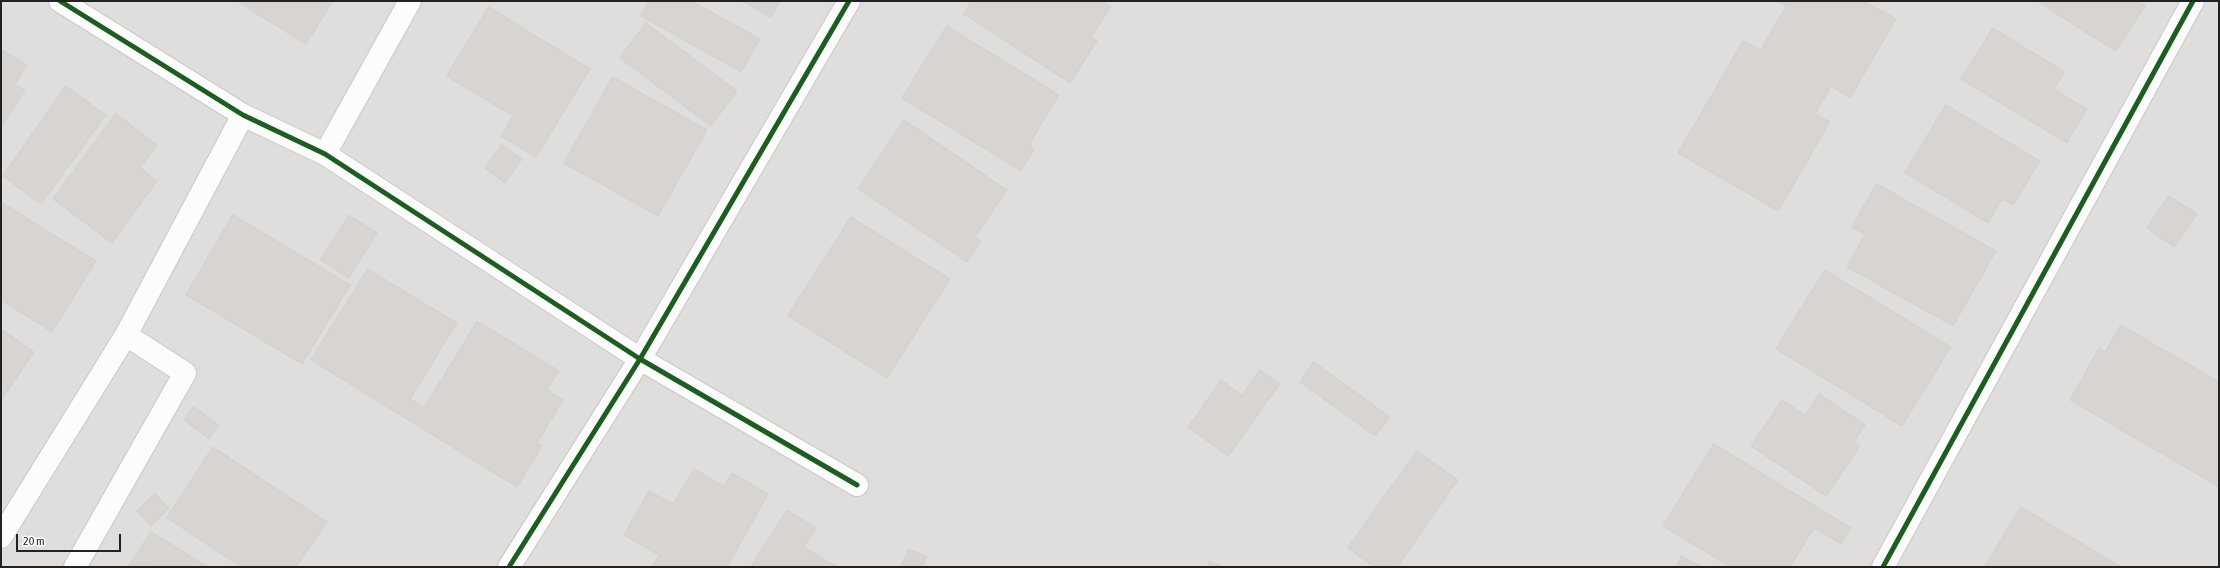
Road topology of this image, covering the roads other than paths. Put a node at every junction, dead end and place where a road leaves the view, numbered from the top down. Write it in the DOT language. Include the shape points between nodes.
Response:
graph roads {
  1 [pos="60,1"];
  2 [pos="410,1"];
  3 [pos="849,1"];
  4 [pos="2193,1"];
  5 [pos="243,115"];
  6 [pos="325,154"];
  7 [pos="126,335"];
  8 [pos="640,359"];
  9 [pos="857,485"];
  10 [pos="1,537"];
  11 [pos="74,567"];
  12 [pos="509,567"];
  13 [pos="1883,567"];
  1 -- 5 [label="street"];
  2 -- 6 [label="street"];
  3 -- 8 [label="street"];
  4 -- 13 [label="street"];
  5 -- 6 [label="street"];
  5 -- 7 [label="street"];
  6 -- 8 [label="street"];
  7 -- 10 [label="street"];
  7 -- 11 [label="street" via="185,372"];
  8 -- 9 [label="street"];
  8 -- 12 [label="street"];
}
